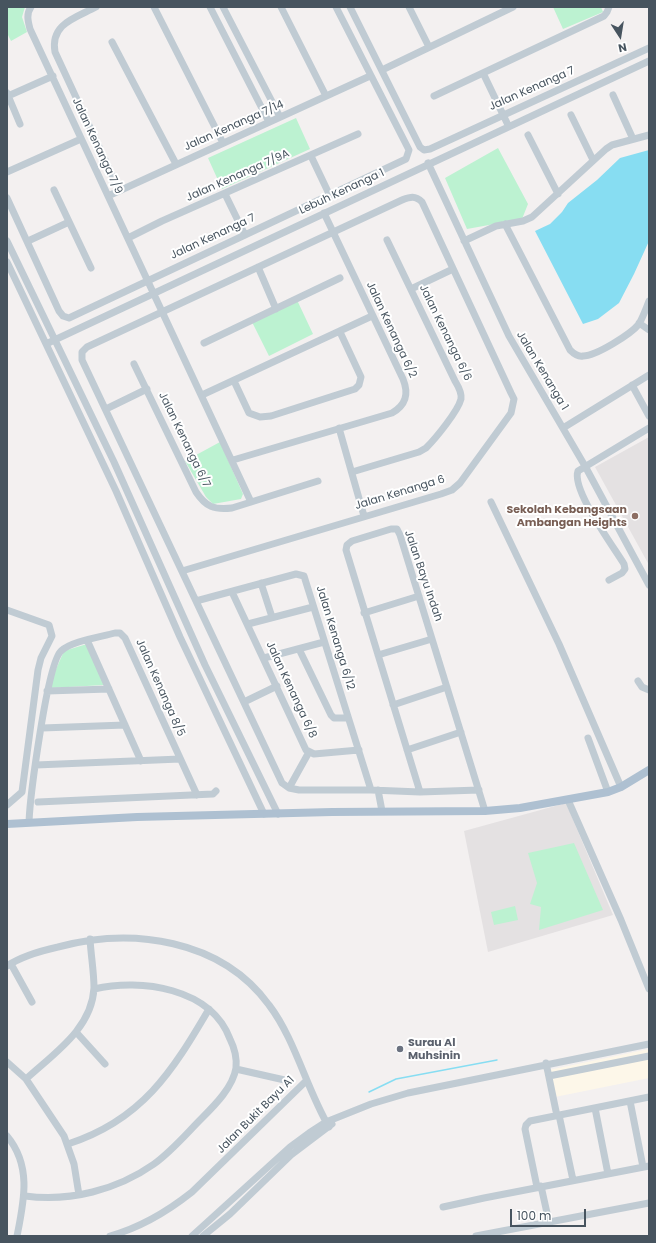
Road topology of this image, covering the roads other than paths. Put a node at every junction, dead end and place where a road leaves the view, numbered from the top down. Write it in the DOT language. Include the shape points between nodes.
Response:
graph roads {
  1 [pos="31,7"];
  2 [pos="96,7"];
  3 [pos="154,7"];
  4 [pos="210,7"];
  5 [pos="223,7"];
  6 [pos="281,7"];
  7 [pos="336,7"];
  8 [pos="350,7"];
  9 [pos="409,7"];
  10 [pos="513,7"];
  11 [pos="609,7"];
  12 [pos="112,42"];
  13 [pos="429,47"];
  14 [pos="649,48"];
  15 [pos="649,61"];
  16 [pos="382,70"];
  17 [pos="483,73"];
  18 [pos="53,76"];
  19 [pos="370,76"];
  20 [pos="8,94"];
  21 [pos="613,95"];
  22 [pos="326,96"];
  23 [pos="434,96"];
  24 [pos="503,114"];
  25 [pos="571,115"];
  26 [pos="280,117"];
  27 [pos="269,122"];
  28 [pos="20,124"];
  29 [pos="508,125"];
  30 [pos="358,134"];
  31 [pos="528,135"];
  32 [pos="649,135"];
  33 [pos="81,139"];
  34 [pos="633,139"];
  35 [pos="223,143"];
  36 [pos="311,156"];
  37 [pos="593,160"];
  38 [pos="428,163"];
  39 [pos="176,164"];
  40 [pos="7,172"];
  41 [pos="54,190"];
  42 [pos="119,190"];
  43 [pos="225,194"];
  44 [pos="558,194"];
  45 [pos="108,196"];
  46 [pos="330,196"];
  47 [pos="7,198"];
  48 [pos="324,213"];
  49 [pos="68,222"];
  50 [pos="506,224"];
  51 [pos="333,232"];
  52 [pos="244,235"];
  53 [pos="128,238"];
  54 [pos="387,240"];
  55 [pos="7,241"];
  56 [pos="28,241"];
  57 [pos="464,241"];
  58 [pos="7,262"];
  59 [pos="258,267"];
  60 [pos="91,268"];
  61 [pos="453,268"];
  62 [pos="340,278"];
  63 [pos="147,280"];
  64 [pos="411,289"];
  65 [pos="154,293"];
  66 [pos="649,301"];
  67 [pos="276,309"];
  68 [pos="162,312"];
  69 [pos="372,316"];
  70 [pos="639,323"];
  71 [pos="649,330"];
  72 [pos="340,332"];
  73 [pos="54,340"];
  74 [pos="204,343"];
  75 [pos="46,344"];
  76 [pos="134,364"];
  77 [pos="649,375"];
  78 [pos="234,381"];
  79 [pos="632,385"];
  80 [pos="146,389"];
  81 [pos="202,395"];
  82 [pos="106,409"];
  83 [pos="649,416"];
  84 [pos="339,428"];
  85 [pos="563,428"];
  86 [pos="649,428"];
  87 [pos="233,460"];
  88 [pos="585,466"];
  89 [pos="352,472"];
  90 [pos="318,481"];
  91 [pos="251,502"];
  92 [pos="491,502"];
  93 [pos="364,516"];
  94 [pos="182,571"];
  95 [pos="609,580"];
  96 [pos="261,583"];
  97 [pos="649,585"];
  98 [pos="232,592"];
  99 [pos="419,596"];
  100 [pos="196,601"];
  101 [pos="313,607"];
  102 [pos="7,610"];
  103 [pos="364,612"];
  104 [pos="272,618"];
  105 [pos="248,624"];
  106 [pos="432,639"];
  107 [pos="87,640"];
  108 [pos="324,642"];
  109 [pos="298,649"];
  110 [pos="378,656"];
  111 [pos="264,658"];
  112 [pos="638,682"];
  113 [pos="277,686"];
  114 [pos="447,687"];
  115 [pos="109,689"];
  116 [pos="649,690"];
  117 [pos="47,691"];
  118 [pos="244,702"];
  119 [pos="393,705"];
  120 [pos="348,718"];
  121 [pos="126,725"];
  122 [pos="42,728"];
  123 [pos="461,732"];
  124 [pos="588,738"];
  125 [pos="359,750"];
  126 [pos="407,750"];
  127 [pos="309,752"];
  128 [pos="180,759"];
  129 [pos="141,761"];
  130 [pos="36,765"];
  131 [pos="649,770"];
  132 [pos="621,787"];
  133 [pos="289,788"];
  134 [pos="375,790"];
  135 [pos="479,790"];
  136 [pos="216,791"];
  137 [pos="420,792"];
  138 [pos="608,792"];
  139 [pos="197,794"];
  140 [pos="568,800"];
  141 [pos="38,802"];
  142 [pos="7,805"];
  143 [pos="382,811"];
  144 [pos="485,812"];
  145 [pos="264,814"];
  146 [pos="278,814"];
  147 [pos="29,822"];
  148 [pos="7,824"];
  149 [pos="90,940"];
  150 [pos="9,965"];
  151 [pos="94,989"];
  152 [pos="649,989"];
  153 [pos="32,1002"];
  154 [pos="209,1009"];
  155 [pos="76,1032"];
  156 [pos="649,1044"];
  157 [pos="649,1056"];
  158 [pos="7,1062"];
  159 [pos="105,1064"];
  160 [pos="546,1064"];
  161 [pos="236,1069"];
  162 [pos="549,1076"];
  163 [pos="26,1079"];
  164 [pos="306,1080"];
  165 [pos="289,1081"];
  166 [pos="649,1097"];
  167 [pos="630,1100"];
  168 [pos="594,1108"];
  169 [pos="558,1115"];
  170 [pos="328,1124"];
  171 [pos="7,1136"];
  172 [pos="68,1144"];
  173 [pos="646,1166"];
  174 [pos="608,1174"];
  175 [pos="573,1180"];
  176 [pos="539,1187"];
  177 [pos="79,1195"];
  178 [pos="25,1196"];
  179 [pos="649,1203"];
  180 [pos="443,1208"];
  181 [pos="549,1222"];
  182 [pos="17,1236"];
  183 [pos="110,1236"];
  184 [pos="192,1236"];
  185 [pos="203,1236"];
  186 [pos="476,1236"];
  1 -- 18 [label="street, Jalan Kenanga 7/9" via="28,11 30,28"];
  2 -- 42 [label="street" via="58,29 53,42 54,52"];
  3 -- 35 [label="street"];
  4 -- 27 [label="street"];
  5 -- 26 [label="street"];
  6 -- 22 [label="street"];
  7 -- 19 [label="street"];
  8 -- 16 [label="street"];
  9 -- 13 [label="street"];
  10 -- 13 [label="street"];
  11 -- 17 [label="street" via="604,16"];
  12 -- 39 [label="street"];
  13 -- 16 [label="street"];
  14 -- 24 [label="street, Jalan Kenanga 7"];
  15 -- 29 [label="street, Lebuh Kenanga 1"];
  16 -- 24 [label="street, Jalan Kenanga 7" via="420,147 424,150"];
  17 -- 23 [label="street"];
  17 -- 24 [label="street"];
  18 -- 20 [label="street"];
  18 -- 33 [label="street, Jalan Kenanga 7/9"];
  19 -- 22 [label="street, Jalan Kenanga 7/14"];
  19 -- 46 [label="street, Jalan Kenanga 7" via="409,150 409,155 406,159"];
  20 -- 28 [label="street"];
  21 -- 34 [label="street"];
  22 -- 26 [label="street, Jalan Kenanga 7/14"];
  24 -- 29 [label="street"];
  25 -- 37 [label="street"];
  26 -- 27 [label="street, Jalan Kenanga 7/14"];
  27 -- 35 [label="street, Jalan Kenanga 7/14"];
  29 -- 38 [label="street, Lebuh Kenanga 1"];
  30 -- 36 [label="street, Jalan Kenanga 7/9A"];
  31 -- 44 [label="street"];
  32 -- 34 [label="street"];
  33 -- 40 [label="street"];
  33 -- 45 [label="street, Jalan Kenanga 7/9"];
  34 -- 37 [label="street" via="612,145"];
  35 -- 39 [label="street, Jalan Kenanga 7/14"];
  36 -- 43 [label="street, Jalan Kenanga 7/9A"];
  36 -- 46 [label="street"];
  37 -- 44 [label="street"];
  38 -- 48 [label="street, Lebuh Kenanga 1"];
  38 -- 57 [label="street, Jalan Kenanga 1"];
  39 -- 42 [label="street, Jalan Kenanga 7/14"];
  41 -- 49 [label="street"];
  42 -- 45 [label="street, Jalan Kenanga 7/14"];
  43 -- 52 [label="street"];
  43 -- 53 [label="street, Jalan Kenanga 7/9A"];
  44 -- 50 [label="street" via="532,217"];
  45 -- 53 [label="street, Jalan Kenanga 7/9"];
  46 -- 52 [label="street, Jalan Kenanga 7"];
  47 -- 56 [label="street, Jalan Kenanga 7"];
  48 -- 51 [label="street, Jalan Kenanga 6/2"];
  48 -- 65 [label="street, Lebuh Kenanga 1"];
  49 -- 56 [label="street"];
  49 -- 60 [label="street"];
  50 -- 57 [label="street"];
  50 -- 70 [label="street" via="570,350 575,355 582,357 598,352 633,330"];
  51 -- 59 [label="street, Jalan Kenanga 6"];
  51 -- 61 [label="street, Jalan Kenanga 6" via="402,200 418,198"];
  51 -- 69 [label="street, Jalan Kenanga 6/2"];
  52 -- 63 [label="street, Jalan Kenanga 7"];
  53 -- 63 [label="street, Jalan Kenanga 7/9"];
  54 -- 64 [label="street, Jalan Kenanga 6/6"];
  55 -- 73 [label="street"];
  56 -- 63 [label="street, Jalan Kenanga 7" via="63,316 75,316"];
  57 -- 85 [label="street, Jalan Kenanga 1" via="508,336"];
  58 -- 75 [label="street"];
  59 -- 67 [label="street"];
  59 -- 68 [label="street, Jalan Kenanga 6"];
  61 -- 64 [label="street"];
  61 -- 93 [label="street, Jalan Kenanga 6" via="511,392 513,407 460,483 452,490"];
  62 -- 67 [label="street"];
  63 -- 65 [label="street, Jalan Kenanga 7/9"];
  64 -- 89 [label="street, Jalan Kenanga 6/6" via="460,390 461,398 426,448"];
  65 -- 68 [label="street"];
  65 -- 73 [label="street, Lebuh Kenanga 1"];
  66 -- 70 [label="street"];
  67 -- 74 [label="street"];
  68 -- 81 [label="street"];
  68 -- 82 [label="street, Jalan Kenanga 6" via="87,347 82,352 84,366"];
  69 -- 72 [label="street"];
  69 -- 84 [label="street, Jalan Kenanga 6/2" via="406,387 405,401 392,413"];
  70 -- 71 [label="street"];
  72 -- 78 [label="street"];
  72 -- 78 [label="street" via="361,377 355,389 260,417 249,413"];
  73 -- 75 [label="street, Lebuh Kenanga 1"];
  73 -- 146 [label="street"];
  75 -- 145 [label="street"];
  76 -- 80 [label="street, Jalan Kenanga 6/7"];
  77 -- 79 [label="street"];
  78 -- 81 [label="street"];
  79 -- 83 [label="street"];
  79 -- 85 [label="street"];
  80 -- 82 [label="street"];
  80 -- 91 [label="street, Jalan Kenanga 6/7" via="203,502 211,508 221,509"];
  81 -- 87 [label="street"];
  82 -- 94 [label="street"];
  84 -- 87 [label="street, Jalan Kenanga 6/2"];
  84 -- 89 [label="street"];
  85 -- 88 [label="street, Jalan Kenanga 1"];
  86 -- 88 [label="street"];
  87 -- 91 [label="street"];
  88 -- 95 [label="street" via="578,471 576,479 590,510 625,569"];
  88 -- 97 [label="street, Jalan Kenanga 1"];
  89 -- 93 [label="street"];
  90 -- 91 [label="street, Jalan Kenanga 6/7"];
  92 -- 132 [label="street" via="559,644"];
  93 -- 94 [label="street, Jalan Kenanga 6"];
  94 -- 100 [label="street"];
  96 -- 98 [label="street, Jalan Kenanga 6/12"];
  96 -- 101 [label="street, Jalan Kenanga 6/12" via="300,574 306,582"];
  96 -- 104 [label="street"];
  98 -- 100 [label="street, Jalan Kenanga 6/12"];
  98 -- 105 [label="street, Jalan Kenanga 6/8"];
  99 -- 103 [label="street"];
  99 -- 103 [label="street, Jalan Bayu Indah" via="400,535 397,529 391,529 352,541 347,545 346,550"];
  99 -- 106 [label="street, Jalan Bayu Indah"];
  100 -- 118 [label="street"];
  101 -- 104 [label="street"];
  101 -- 108 [label="street, Jalan Kenanga 6/12"];
  102 -- 142 [label="street" via="49,626 52,636 38,670 22,792"];
  103 -- 110 [label="street, Jalan Bayu Indah"];
  104 -- 105 [label="street"];
  105 -- 111 [label="street, Jalan Kenanga 6/8"];
  106 -- 110 [label="street"];
  106 -- 114 [label="street, Jalan Bayu Indah"];
  107 -- 115 [label="street"];
  107 -- 117 [label="street, Jalan Kenanga 8/5" via="64,648 59,653"];
  107 -- 128 [label="street, Jalan Kenanga 8/5" via="115,633 120,633 125,638"];
  108 -- 109 [label="street"];
  108 -- 120 [label="street, Jalan Kenanga 6/12"];
  109 -- 111 [label="street"];
  109 -- 120 [label="street" via="331,715 334,718"];
  110 -- 119 [label="street, Jalan Bayu Indah"];
  111 -- 113 [label="street, Jalan Kenanga 6/8"];
  112 -- 116 [label="street"];
  113 -- 118 [label="street"];
  113 -- 127 [label="street, Jalan Kenanga 6/8"];
  114 -- 119 [label="street"];
  114 -- 123 [label="street, Jalan Bayu Indah"];
  115 -- 117 [label="street"];
  115 -- 121 [label="street"];
  117 -- 122 [label="street, Jalan Kenanga 8/5"];
  118 -- 133 [label="street" via="277,775"];
  119 -- 126 [label="street, Jalan Bayu Indah"];
  120 -- 125 [label="street, Jalan Kenanga 6/12"];
  121 -- 122 [label="street"];
  121 -- 129 [label="street"];
  122 -- 130 [label="street, Jalan Kenanga 8/5"];
  123 -- 126 [label="street"];
  123 -- 135 [label="street, Jalan Bayu Indah"];
  124 -- 138 [label="street"];
  125 -- 127 [label="street, Jalan Kenanga 6/8" via="314,754"];
  125 -- 134 [label="street, Jalan Kenanga 6/12"];
  126 -- 137 [label="street, Jalan Bayu Indah"];
  127 -- 133 [label="street"];
  128 -- 129 [label="street"];
  128 -- 139 [label="street, Jalan Kenanga 8/5"];
  129 -- 130 [label="street"];
  130 -- 147 [label="street, Jalan Kenanga 8/5"];
  131 -- 132 [label="main road"];
  132 -- 138 [label="main road"];
  133 -- 134 [label="street"];
  134 -- 137 [label="street"];
  134 -- 143 [label="street, Jalan Kenanga 6/12"];
  135 -- 137 [label="street"];
  135 -- 144 [label="street, Jalan Bayu Indah"];
  136 -- 139 [label="street" via="213,794"];
  138 -- 140 [label="main road"];
  139 -- 141 [label="street"];
  140 -- 144 [label="main road"];
  140 -- 152 [label="street"];
  143 -- 144 [label="main road"];
  143 -- 146 [label="main road"];
  145 -- 146 [label="main road"];
  145 -- 147 [label="main road"];
  147 -- 148 [label="main road"];
  149 -- 150 [label="street, Jalan Bukit Bayu A1" via="44,950"];
  149 -- 151 [label="street"];
  149 -- 164 [label="street, Jalan Bukit Bayu A1" via="141,938 174,944 199,951 234,969 270,1006"];
  150 -- 153 [label="street"];
  151 -- 154 [label="street" via="119,984 150,986 175,992"];
  151 -- 155 [label="street" via="85,1020"];
  154 -- 161 [label="street" via="219,1017 227,1031 233,1045"];
  154 -- 172 [label="street" via="178,1060 157,1087 109,1127 98,1134"];
  155 -- 159 [label="street"];
  155 -- 163 [label="street"];
  156 -- 160 [label="street"];
  157 -- 162 [label="street"];
  158 -- 163 [label="street"];
  160 -- 162 [label="street"];
  160 -- 170 [label="street" via="386,1098"];
  161 -- 165 [label="street"];
  161 -- 177 [label="street" via="231,1082 218,1100 154,1164 105,1189"];
  162 -- 169 [label="street"];
  163 -- 172 [label="street"];
  164 -- 170 [label="street"];
  164 -- 183 [label="street, Jalan Bukit Bayu A1" via="192,1192 156,1215"];
  166 -- 167 [label="street"];
  167 -- 168 [label="street"];
  167 -- 173 [label="street"];
  168 -- 169 [label="street"];
  168 -- 174 [label="street"];
  169 -- 175 [label="street"];
  169 -- 176 [label="street" via="530,1121 526,1125"];
  170 -- 184 [label="street" via="290,1147"];
  170 -- 185 [label="street"];
  171 -- 178 [label="street" via="21,1160"];
  172 -- 177 [label="street"];
  173 -- 174 [label="street"];
  174 -- 175 [label="street"];
  175 -- 176 [label="street"];
  176 -- 180 [label="street"];
  176 -- 181 [label="street"];
  177 -- 178 [label="street" via="41,1198"];
  178 -- 182 [label="street"];
  179 -- 181 [label="street"];
  181 -- 186 [label="street"];
}
